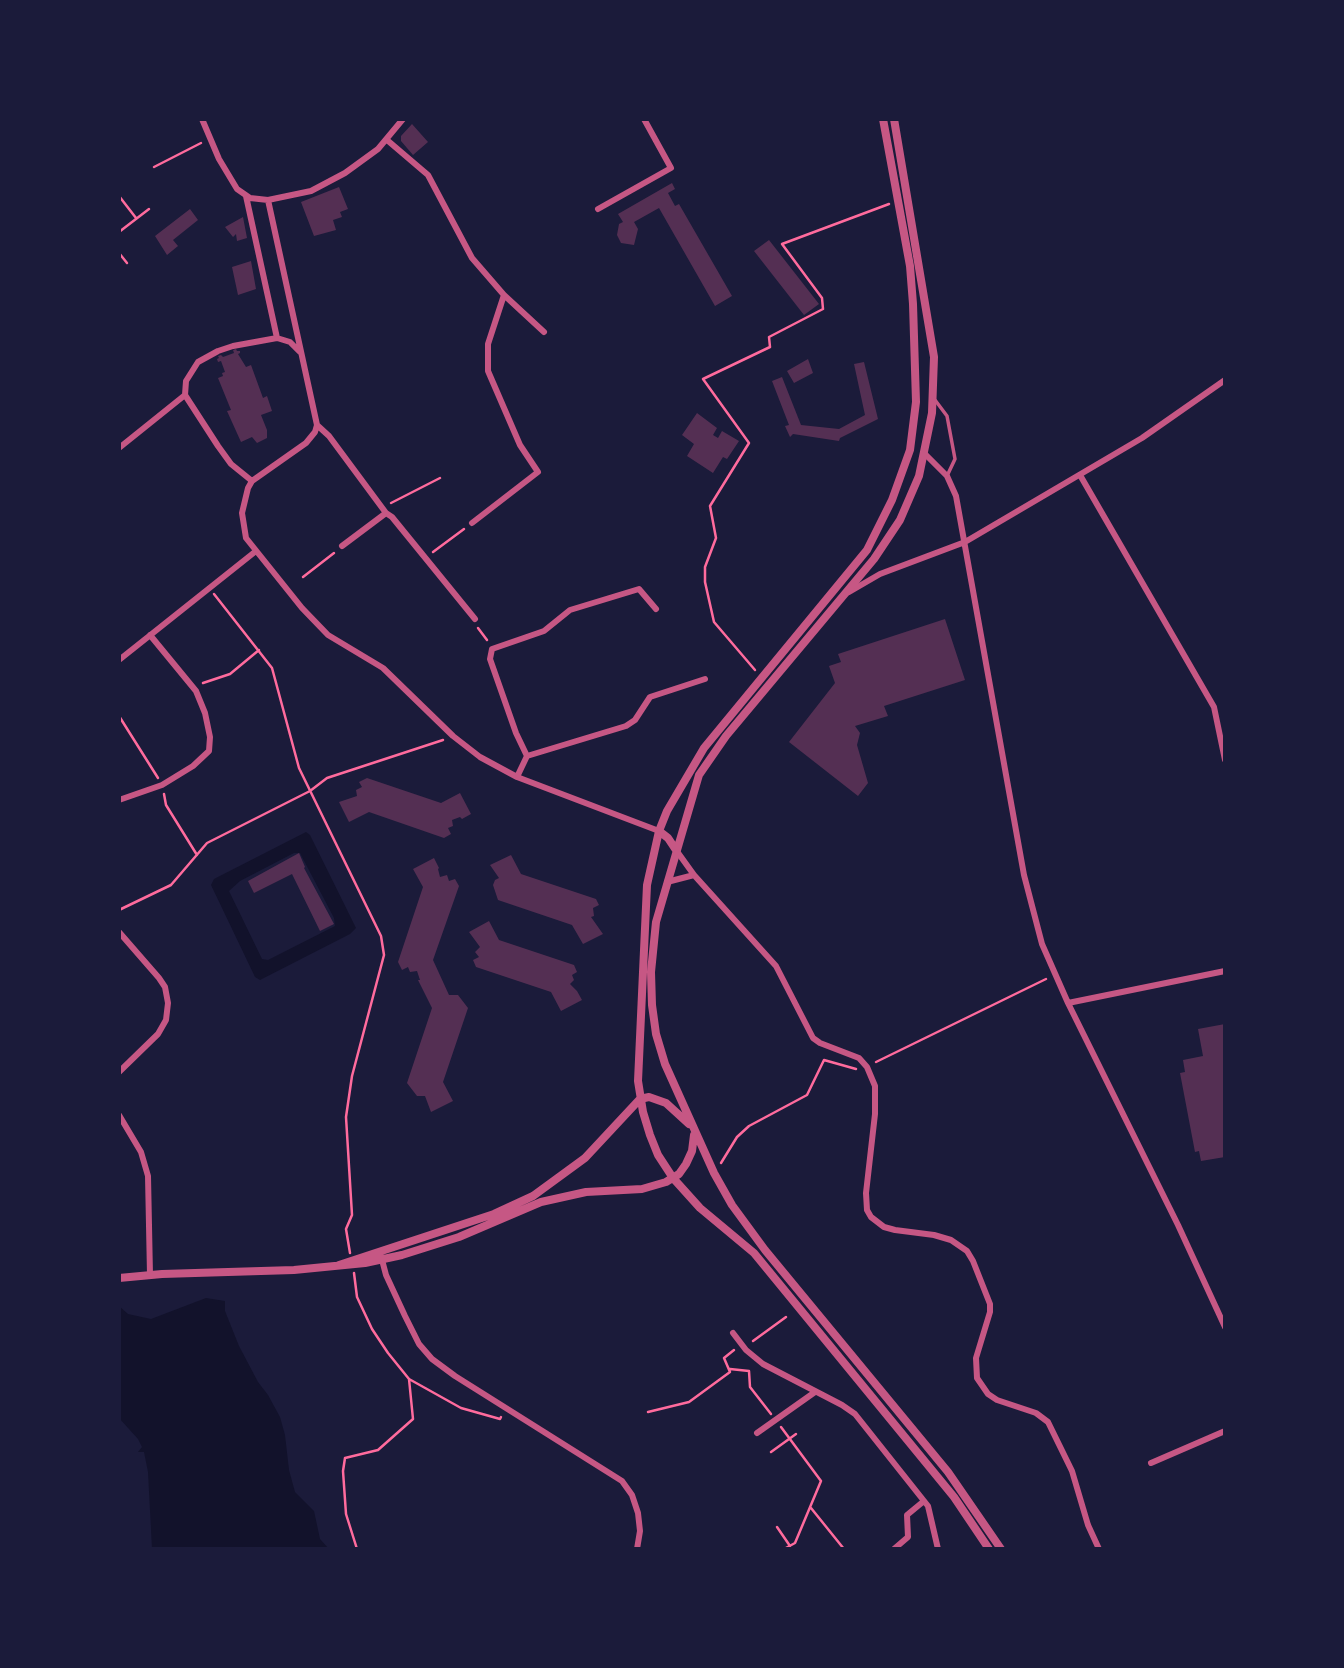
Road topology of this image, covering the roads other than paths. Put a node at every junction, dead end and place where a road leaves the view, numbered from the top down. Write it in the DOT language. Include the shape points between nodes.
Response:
graph roads {
  1 [pos="202,119"];
  2 [pos="403,119"];
  3 [pos="644,119"];
  4 [pos="883,119"];
  5 [pos="894,119"];
  6 [pos="387,139"];
  7 [pos="246,196"];
  8 [pos="268,200"];
  9 [pos="598,209"];
  10 [pos="504,295"];
  11 [pos="544,332"];
  12 [pos="277,338"];
  13 [pos="300,352"];
  14 [pos="1225,380"];
  15 [pos="185,395"];
  16 [pos="933,398"];
  17 [pos="317,425"];
  18 [pos="119,448"];
  19 [pos="910,450"];
  20 [pos="925,454"];
  21 [pos="1080,475"];
  22 [pos="947,476"];
  23 [pos="252,481"];
  24 [pos="384,511"];
  25 [pos="472,523"];
  26 [pos="965,542"];
  27 [pos="342,546"];
  28 [pos="256,551"];
  29 [pos="844,594"];
  30 [pos="656,609"];
  31 [pos="475,619"];
  32 [pos="150,635"];
  33 [pos="119,660"];
  34 [pos="705,679"];
  35 [pos="527,756"];
  36 [pos="1225,760"];
  37 [pos="517,777"];
  38 [pos="119,800"];
  39 [pos="659,831"];
  40 [pos="676,850"];
  41 [pos="694,875"];
  42 [pos="667,882"];
  43 [pos="119,932"];
  44 [pos="1225,971"];
  45 [pos="1068,1003"];
  46 [pos="119,1072"];
  47 [pos="640,1099"];
  48 [pos="119,1115"];
  49 [pos="122,1125"];
  50 [pos="694,1130"];
  51 [pos="673,1178"];
  52 [pos="381,1255"];
  53 [pos="150,1275"];
  54 [pos="119,1279"];
  55 [pos="1225,1327"];
  56 [pos="733,1333"];
  57 [pos="815,1392"];
  58 [pos="1225,1432"];
  59 [pos="757,1433"];
  60 [pos="1151,1463"];
  61 [pos="924,1500"];
  62 [pos="637,1549"];
  63 [pos="894,1549"];
  64 [pos="938,1549"];
  65 [pos="989,1549"];
  66 [pos="1001,1549"];
  67 [pos="1099,1549"];
  1 -- 7 [label="street" via="230,179"];
  2 -- 6 [label="street"];
  3 -- 9 [label="street" via="671,168"];
  4 -- 19 [label="street" via="914,304 916,402"];
  5 -- 16 [label="street" via="932,339"];
  6 -- 8 [label="street" via="363,161 324,185"];
  6 -- 10 [label="street" via="428,175 467,250"];
  7 -- 8 [label="street"];
  7 -- 12 [label="street"];
  8 -- 13 [label="street"];
  10 -- 11 [label="street"];
  10 -- 25 [label="street" via="488,344 488,370 520,445 538,472"];
  12 -- 13 [label="street"];
  12 -- 15 [label="street" via="207,356 191,371"];
  13 -- 17 [label="street"];
  14 -- 21 [label="street" via="1160,427"];
  15 -- 18 [label="street"];
  15 -- 23 [label="street" via="225,456"];
  16 -- 20 [label="street"];
  16 -- 22 [label="lane" via="947,416 955,459"];
  17 -- 23 [label="street" via="306,443"];
  17 -- 24 [label="street"];
  19 -- 20 [label="street"];
  19 -- 39 [label="street" via="867,550 697,758"];
  20 -- 22 [label="street"];
  20 -- 29 [label="street" via="900,520"];
  21 -- 26 [label="street"];
  21 -- 36 [label="street" via="1214,707"];
  22 -- 26 [label="street"];
  23 -- 28 [label="street" via="242,522"];
  24 -- 27 [label="street"];
  24 -- 31 [label="street"];
  26 -- 29 [label="street" via="880,574"];
  26 -- 45 [label="street" via="1028,892 1042,944"];
  28 -- 32 [label="street"];
  28 -- 37 [label="street" via="328,635 383,667 453,736"];
  29 -- 40 [label="street" via="709,758 699,775"];
  30 -- 35 [label="street" via="639,589 570,610 544,631 494,647 490,659"];
  32 -- 33 [label="street"];
  32 -- 38 [label="street" via="196,691 211,737 209,751 162,785"];
  34 -- 35 [label="street" via="650,697 626,726"];
  35 -- 37 [label="street"];
  37 -- 39 [label="street"];
  39 -- 40 [label="street"];
  39 -- 47 [label="street" via="645,903 637,1065"];
  40 -- 41 [label="street"];
  40 -- 42 [label="street"];
  41 -- 42 [label="street"];
  41 -- 67 [label="street" via="776,966 813,1038 859,1058 867,1067 875,1086 875,1114 867,1210 884,1227 943,1237 967,1251 990,1304 976,1358 978,1378 997,1400 1036,1413 1048,1422 1072,1471"];
  42 -- 50 [label="street" via="653,945 652,1005 661,1053"];
  43 -- 46 [label="street" via="159,978 168,1003 158,1034"];
  44 -- 45 [label="street"];
  45 -- 55 [label="street"];
  47 -- 50 [label="street" via="666,1102"];
  47 -- 51 [label="street" via="654,1145"];
  47 -- 52 [label="street" via="585,1158 533,1196"];
  48 -- 49 [label="street"];
  49 -- 53 [label="street" via="141,1152 148,1176"];
  50 -- 51 [label="street" via="689,1158"];
  50 -- 66 [label="street" via="746,1225 948,1472"];
  51 -- 52 [label="street" via="642,1189 586,1192 541,1202 449,1241"];
  51 -- 65 [label="street" via="760,1260 954,1497"];
  52 -- 53 [label="street" via="283,1271"];
  52 -- 62 [label="street" via="404,1316 424,1351 439,1366 622,1481 639,1513"];
  53 -- 54 [label="street"];
  56 -- 57 [label="street" via="763,1364"];
  57 -- 59 [label="street"];
  57 -- 61 [label="street" via="855,1414"];
  58 -- 60 [label="street"];
  61 -- 63 [label="street" via="907,1516 908,1537"];
  61 -- 64 [label="street"];
}
